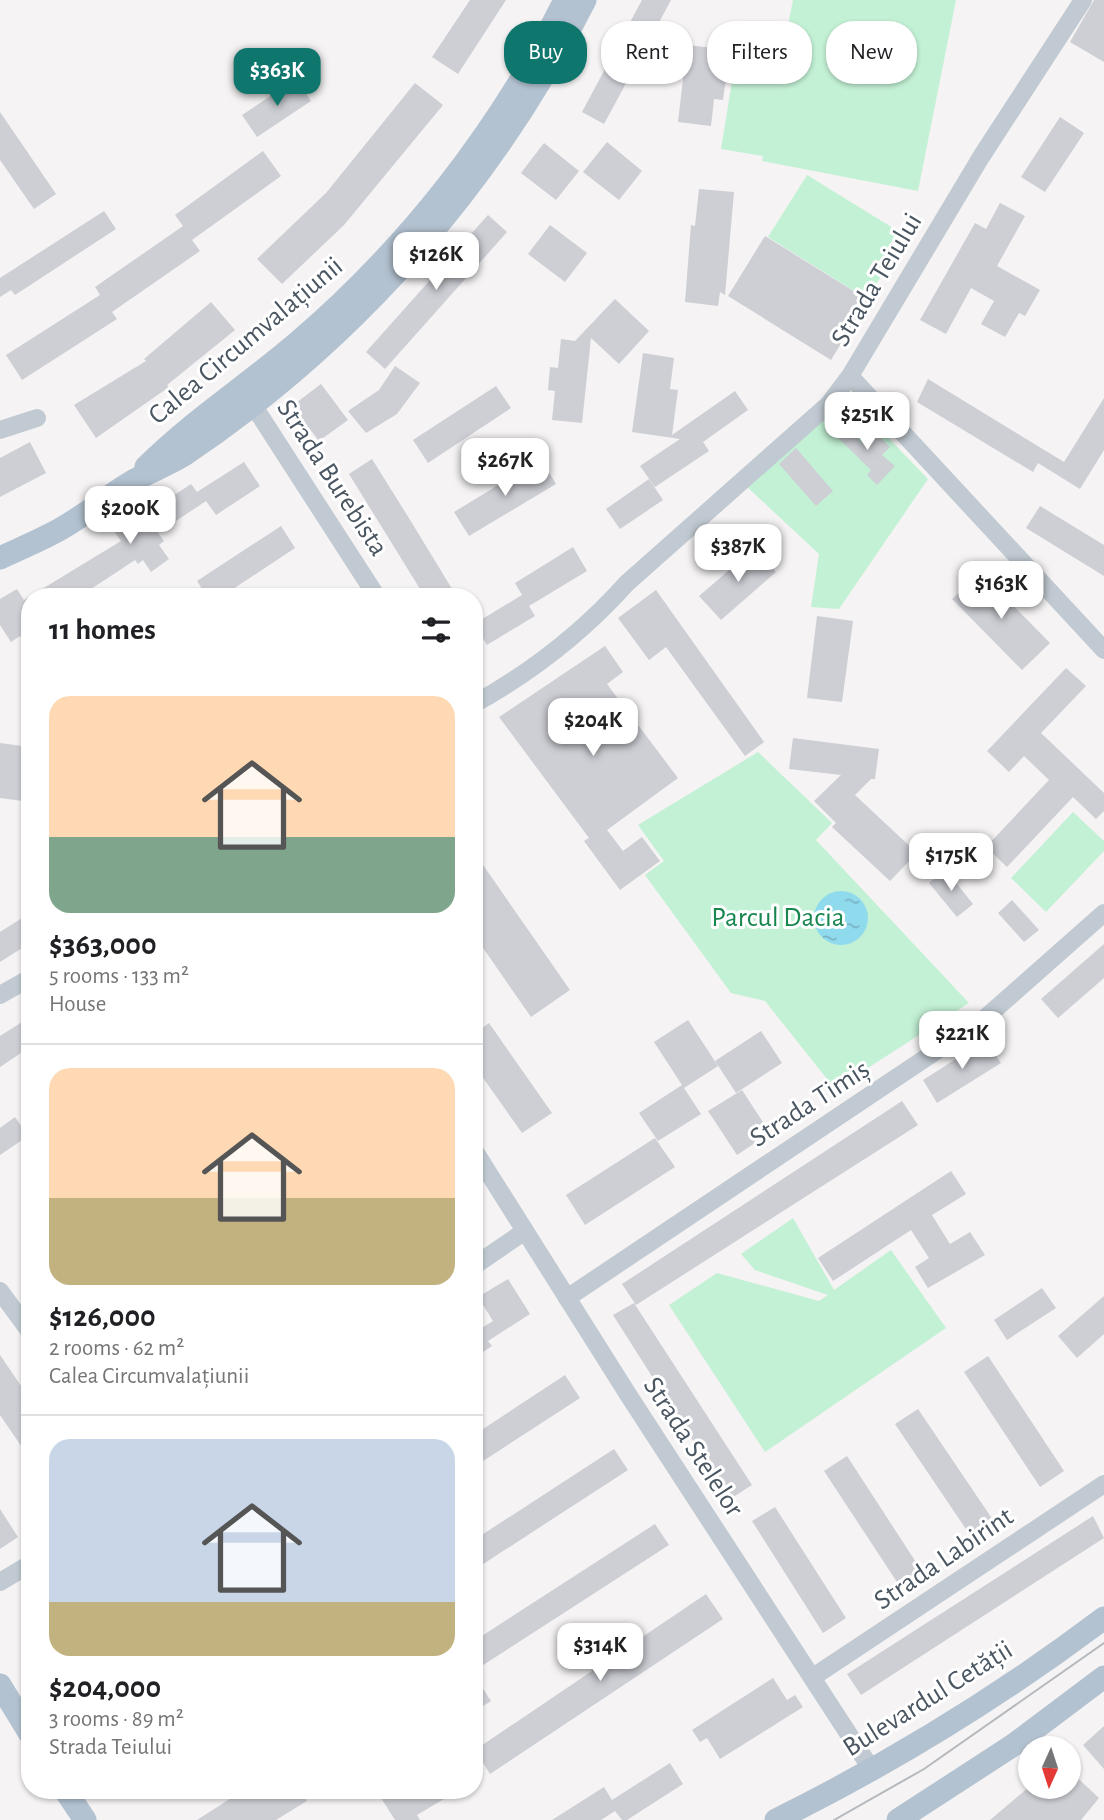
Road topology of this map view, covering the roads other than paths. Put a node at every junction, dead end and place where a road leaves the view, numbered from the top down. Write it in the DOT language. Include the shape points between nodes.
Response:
graph roads {
  1 [pos="565,0"];
  2 [pos="585,0"];
  3 [pos="1083,0"];
  4 [pos="850,376"];
  5 [pos="247,396"];
  6 [pos="37,418"];
  7 [pos="0,430"];
  8 [pos="0,558"];
  9 [pos="371,588"];
  10 [pos="1104,650"];
  11 [pos="483,699"];
  12 [pos="1104,913"];
  13 [pos="21,983"];
  14 [pos="0,995"];
  15 [pos="483,1163"];
  16 [pos="525,1231"];
  17 [pos="483,1260"];
  18 [pos="0,1291"];
  19 [pos="567,1298"];
  20 [pos="21,1320"];
  21 [pos="1104,1484"];
  22 [pos="21,1569"];
  23 [pos="0,1582"];
  24 [pos="1104,1618"];
  25 [pos="813,1677"];
  26 [pos="1104,1677"];
  27 [pos="0,1685"];
  28 [pos="21,1719"];
  29 [pos="872,1770"];
  30 [pos="71,1799"];
  31 [pos="85,1820"];
  32 [pos="776,1820"];
  33 [pos="900,1820"];
  1 -- 5 [label="main road, Calea Circumvalațiunii" via="502,108 427,212 365,281"];
  2 -- 5 [label="main road, Calea Circumvalațiunii" via="514,124 441,223 355,315"];
  3 -- 4 [label="street, Strada Teiului" via="981,157"];
  4 -- 10 [label="street"];
  4 -- 11 [label="street, Strada Teiului" via="829,404 626,583 605,607 512,683"];
  5 -- 8 [label="main road, Calea Circumvalațiunii" via="181,456 128,484 54,533"];
  5 -- 9 [label="street, Strada Burebista"];
  6 -- 7 [label="street"];
  12 -- 19 [label="street, Strada Timiș" via="984,1019"];
  13 -- 14 [label="street"];
  15 -- 16 [label="street, Strada Stelelor"];
  16 -- 17 [label="street"];
  16 -- 19 [label="street, Strada Stelelor"];
  18 -- 20 [label="street"];
  19 -- 25 [label="street, Strada Stelelor"];
  21 -- 25 [label="street, Strada Labirint"];
  22 -- 23 [label="street"];
  24 -- 29 [label="main road, Bulevardul Cetății" via="1017,1680"];
  25 -- 29 [label="street, Strada Stelelor"];
  26 -- 33 [label="main road" via="1002,1753"];
  27 -- 28 [label="main road"];
  29 -- 32 [label="main road, Bulevardul Cetății"];
  30 -- 31 [label="main road"];
}
